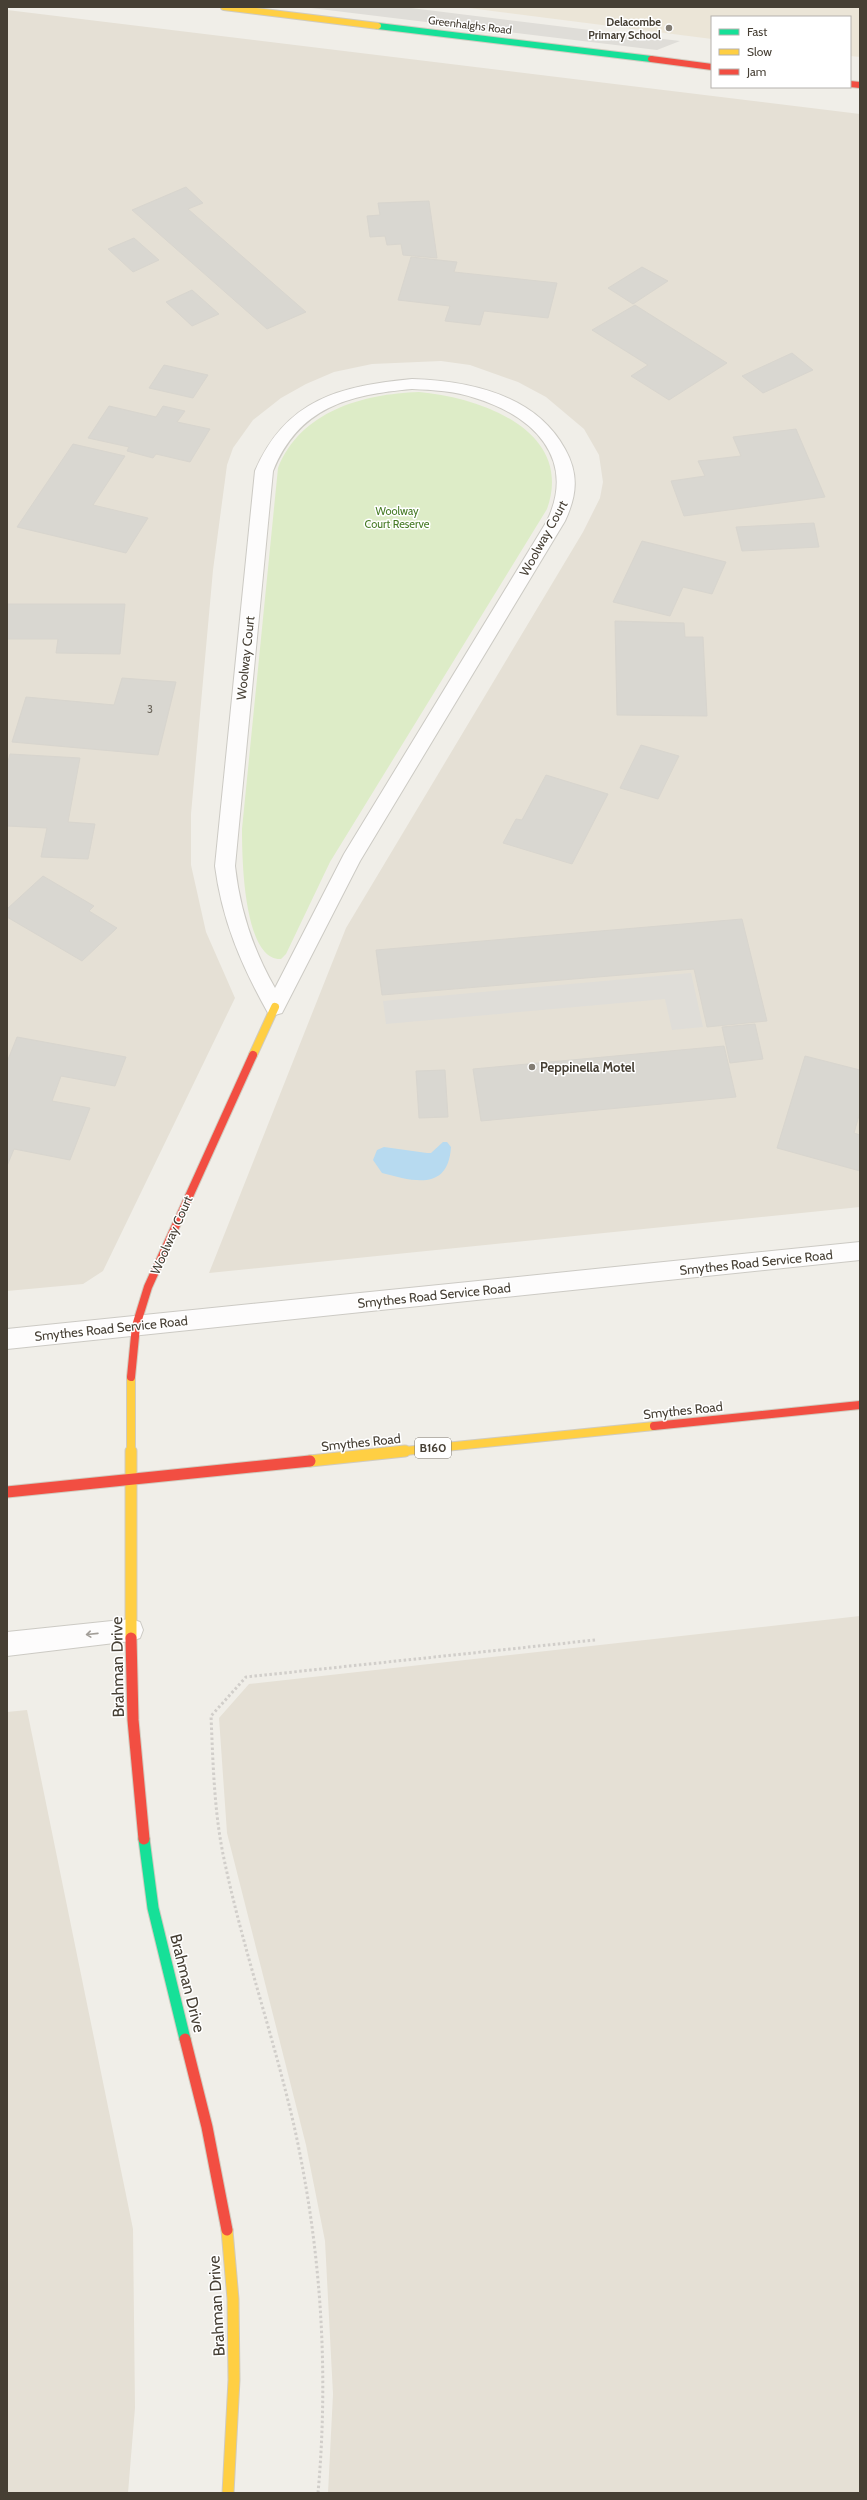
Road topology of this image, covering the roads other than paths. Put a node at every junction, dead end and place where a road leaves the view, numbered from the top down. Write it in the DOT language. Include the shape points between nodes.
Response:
graph roads {
  1 [pos="224,7"];
  2 [pos="711,67"];
  3 [pos="275,1007"];
  4 [pos="860,1251"];
  5 [pos="136,1326"];
  6 [pos="7,1339"];
  7 [pos="860,1405"];
  8 [pos="132,1478"];
  9 [pos="7,1492"];
  10 [pos="131,1630"];
  11 [pos="7,1644"];
  12 [pos="228,2493"];
  1 -- 2 [label="street, Greenhalghs Road"];
  3 -- 3 [label="street, Woolway Court" via="236,929 225,866 262,485 267,460 281,436 305,414 347,394 412,384 476,392 522,412 547,434 560,454 565,468 568,487 566,498 556,521 351,859"];
  3 -- 5 [label="street, Woolway Court" via="148,1287"];
  4 -- 5 [label="street, Smythes Road Service Road"];
  5 -- 6 [label="street, Smythes Road Service Road"];
  5 -- 8 [label="street, Woolway Court" via="131,1366"];
  7 -- 8 [label="street, Smythes Road / B160"];
  8 -- 9 [label="street, Smythes Road / B160"];
  8 -- 10 [label="street, Brahman Drive"];
  10 -- 11 [label="street, one-way"];
  10 -- 12 [label="street, Brahman Drive" via="133,1720 145,1856 153,1908 207,2127 227,2229 233,2299 234,2380"];
}
